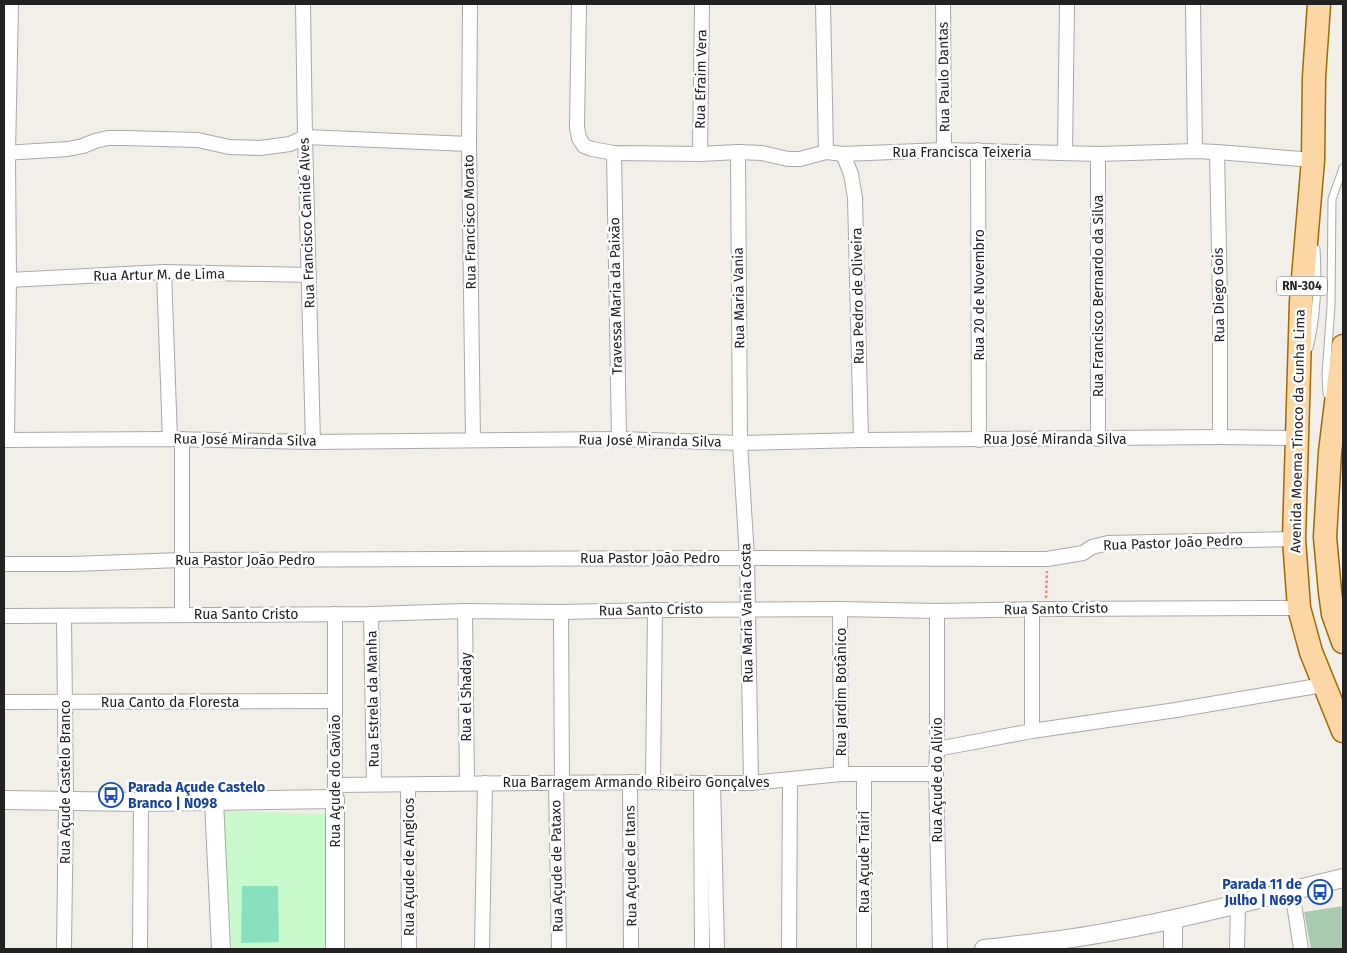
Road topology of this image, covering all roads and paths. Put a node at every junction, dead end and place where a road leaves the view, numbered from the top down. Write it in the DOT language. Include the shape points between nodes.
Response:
graph roads {
  1 [pos="11,4"];
  2 [pos="303,4"];
  3 [pos="470,4"];
  4 [pos="579,4"];
  5 [pos="702,4"];
  6 [pos="823,4"];
  7 [pos="943,4"];
  8 [pos="1067,4"];
  9 [pos="1193,4"];
  10 [pos="1319,4"];
  11 [pos="305,137"];
  12 [pos="469,144"];
  13 [pos="944,150"];
  14 [pos="978,150"];
  15 [pos="1195,151"];
  16 [pos="738,152"];
  17 [pos="826,152"];
  18 [pos="1065,152"];
  19 [pos="1217,152"];
  20 [pos="6,153"];
  21 [pos="614,153"];
  22 [pos="700,154"];
  23 [pos="843,154"];
  24 [pos="1098,154"];
  25 [pos="1343,168"];
  26 [pos="1312,169"];
  27 [pos="1314,233"];
  28 [pos="1315,242"];
  29 [pos="164,272"];
  30 [pos="309,275"];
  31 [pos="9,280"];
  32 [pos="1343,346"];
  33 [pos="1298,394"];
  34 [pos="1220,437"];
  35 [pos="1297,438"];
  36 [pos="176,439"];
  37 [pos="619,439"];
  38 [pos="1098,439"];
  39 [pos="6,440"];
  40 [pos="472,440"];
  41 [pos="861,440"];
  42 [pos="980,440"];
  43 [pos="313,442"];
  44 [pos="740,443"];
  45 [pos="1330,452"];
  46 [pos="1294,539"];
  47 [pos="747,558"];
  48 [pos="1048,559"];
  49 [pos="181,560"];
  50 [pos="4,564"];
  51 [pos="1299,608"];
  52 [pos="747,609"];
  53 [pos="840,609"];
  54 [pos="1039,609"];
  55 [pos="655,610"];
  56 [pos="466,611"];
  57 [pos="937,611"];
  58 [pos="561,612"];
  59 [pos="182,614"];
  60 [pos="335,614"];
  61 [pos="371,614"];
  62 [pos="4,616"];
  63 [pos="64,616"];
  64 [pos="1343,642"];
  65 [pos="1324,685"];
  66 [pos="4,702"];
  67 [pos="65,702"];
  68 [pos="335,702"];
  69 [pos="1032,731"];
  70 [pos="1343,731"];
  71 [pos="938,749"];
  72 [pos="841,774"];
  73 [pos="864,774"];
  74 [pos="936,774"];
  75 [pos="790,780"];
  76 [pos="630,782"];
  77 [pos="653,782"];
  78 [pos="467,783"];
  79 [pos="485,783"];
  80 [pos="559,783"];
  81 [pos="707,783"];
  82 [pos="751,783"];
  83 [pos="374,784"];
  84 [pos="408,785"];
  85 [pos="335,792"];
  86 [pos="4,800"];
  87 [pos="66,801"];
  88 [pos="214,801"];
  89 [pos="140,802"];
  90 [pos="1343,878"];
  91 [pos="1292,890"];
  92 [pos="1238,904"];
  93 [pos="1173,920"];
  94 [pos="1061,945"];
  95 [pos="64,949"];
  96 [pos="140,949"];
  97 [pos="221,949"];
  98 [pos="334,949"];
  99 [pos="409,949"];
  100 [pos="482,949"];
  101 [pos="559,949"];
  102 [pos="632,949"];
  103 [pos="702,949"];
  104 [pos="717,949"];
  105 [pos="789,949"];
  106 [pos="864,949"];
  107 [pos="940,949"];
  108 [pos="984,949"];
  109 [pos="1173,949"];
  110 [pos="1237,949"];
  111 [pos="1301,949"];
  1 -- 20 [label="street"];
  2 -- 11 [label="street, Rua Francisco Canidé Alves"];
  3 -- 12 [label="street, Rua Francisco Morato"];
  4 -- 21 [label="street, Rua Francisca Teixeria" via="579,138 588,148"];
  5 -- 22 [label="street, Rua Efraim Vera"];
  6 -- 17 [label="street"];
  7 -- 13 [label="street, Rua Paulo Dantas"];
  8 -- 18 [label="street"];
  9 -- 15 [label="street"];
  10 -- 26 [label="main road, Avenida Moema Tinoco da Cunha Lima / RN-304"];
  11 -- 12 [label="street"];
  11 -- 20 [label="street" via="290,144 260,148 229,147 198,140 108,138 68,149"];
  11 -- 30 [label="street, Rua Francisco Canidé Alves"];
  12 -- 40 [label="street, Rua Francisco Morato"];
  13 -- 14 [label="street, Rua Francisca Teixeria"];
  13 -- 23 [label="street, Rua Francisca Teixeria"];
  14 -- 18 [label="street, Rua Francisca Teixeria"];
  14 -- 42 [label="street, Rua 20 de Novembro"];
  15 -- 19 [label="street, Rua Francisca Teixeria"];
  15 -- 24 [label="street, Rua Francisca Teixeria"];
  16 -- 17 [label="street, Rua Francisca Teixeria" via="800,159"];
  16 -- 22 [label="street, Rua Francisca Teixeria"];
  16 -- 44 [label="street, Rua Maria Vania"];
  17 -- 23 [label="street, Rua Francisca Teixeria"];
  18 -- 24 [label="street, Rua Francisca Teixeria"];
  19 -- 26 [label="street, Rua Francisca Teixeria"];
  19 -- 34 [label="street, Rua Diego Gois"];
  20 -- 31 [label="street"];
  21 -- 22 [label="street, Rua Francisca Teixeria"];
  21 -- 37 [label="street, Travessa Maria da Paixão"];
  23 -- 41 [label="street, Rua Pedro de Oliveira" via="855,198"];
  24 -- 38 [label="street, Rua Francisco Bernardo da Silva"];
  25 -- 45 [label="lane" via="1332,199 1331,306 1326,374"];
  26 -- 27 [label="lane"];
  26 -- 33 [label="main road, Avenida Moema Tinoco da Cunha Lima / RN-304" via="1301,302"];
  28 -- 33 [label="lane" via="1314,328"];
  29 -- 30 [label="street, Rua Artur M. de Lima"];
  29 -- 31 [label="street, Rua Artur M. de Lima"];
  29 -- 36 [label="street"];
  30 -- 43 [label="street, Rua Francisco Canidé Alves"];
  31 -- 39 [label="street"];
  32 -- 45 [label="main road, Avenida Moema Tinoco da Cunha Lima"];
  33 -- 35 [label="main road, Avenida Moema Tinoco da Cunha Lima / RN-304"];
  34 -- 35 [label="street, Rua José Miranda Silva"];
  34 -- 38 [label="street, Rua José Miranda Silva"];
  35 -- 46 [label="main road, Avenida Moema Tinoco da Cunha Lima / RN-304"];
  36 -- 39 [label="street, Rua José Miranda Silva"];
  36 -- 43 [label="street, Rua José Miranda Silva"];
  36 -- 49 [label="street"];
  37 -- 40 [label="street, Rua José Miranda Silva"];
  37 -- 44 [label="street, Rua José Miranda Silva"];
  38 -- 42 [label="street, Rua José Miranda Silva"];
  40 -- 43 [label="street, Rua José Miranda Silva"];
  41 -- 42 [label="street, Rua José Miranda Silva"];
  41 -- 44 [label="street, Rua José Miranda Silva"];
  44 -- 47 [label="street, Rua Maria Vania Costa"];
  45 -- 64 [label="main road, Avenida Moema Tinoco da Cunha Lima" via="1324,537 1330,592"];
  46 -- 48 [label="street, Rua Pastor João Pedro" via="1108,543 1083,553"];
  46 -- 51 [label="main road, Avenida Moema Tinoco da Cunha Lima / RN-304"];
  47 -- 48 [label="street, Rua Pastor João Pedro"];
  47 -- 49 [label="street, Rua Pastor João Pedro"];
  47 -- 52 [label="street, Rua Maria Vania Costa"];
  48 -- 54 [label="path"];
  49 -- 50 [label="street, Rua Pastor João Pedro"];
  49 -- 59 [label="street"];
  51 -- 54 [label="street, Rua Santo Cristo"];
  51 -- 65 [label="main road, Avenida Moema Tinoco da Cunha Lima / RN-304"];
  52 -- 53 [label="street, Rua Santo Cristo"];
  52 -- 55 [label="street, Rua Santo Cristo"];
  52 -- 82 [label="street, Rua Maria Vania Costa"];
  53 -- 57 [label="street, Rua Santo Cristo"];
  53 -- 72 [label="street, Rua Jardim Botânico"];
  54 -- 57 [label="street, Rua Santo Cristo"];
  54 -- 69 [label="street"];
  55 -- 58 [label="street, Rua Santo Cristo"];
  55 -- 77 [label="street"];
  56 -- 58 [label="street, Rua Santo Cristo"];
  56 -- 61 [label="street, Rua Santo Cristo"];
  56 -- 78 [label="street, Rua el Shaday"];
  57 -- 71 [label="street, Rua Açude do Alivio"];
  58 -- 80 [label="street, Rua Açude de Pataxo"];
  59 -- 60 [label="street, Rua Santo Cristo"];
  59 -- 63 [label="street, Rua Santo Cristo"];
  60 -- 61 [label="street, Rua Santo Cristo"];
  60 -- 68 [label="street, Rua Açude do Gavião"];
  61 -- 83 [label="street, Rua Estrela da Manha"];
  62 -- 63 [label="street, Rua Santo Cristo"];
  63 -- 67 [label="street, Rua Açude Castelo Branco"];
  65 -- 69 [label="street"];
  65 -- 70 [label="main road, Avenida Moema Tinoco da Cunha Lima / RN-304"];
  66 -- 67 [label="street, Rua Canto da Floresta"];
  67 -- 68 [label="street, Rua Canto da Floresta"];
  67 -- 87 [label="street, Rua Açude Castelo Branco"];
  68 -- 85 [label="street, Rua Açude do Gavião"];
  69 -- 71 [label="street"];
  71 -- 74 [label="street, Rua Açude do Alivio"];
  72 -- 73 [label="street, Rua Barragem Armando Ribeiro Gonçalves"];
  72 -- 75 [label="street, Rua Barragem Armando Ribeiro Gonçalves"];
  73 -- 74 [label="street, Rua Barragem Armando Ribeiro Gonçalves"];
  73 -- 106 [label="street, Rua Açude Trairi"];
  74 -- 107 [label="street, Rua Açude do Alivio"];
  75 -- 82 [label="street, Rua Barragem Armando Ribeiro Gonçalves"];
  75 -- 105 [label="street"];
  76 -- 77 [label="street, Rua Barragem Armando Ribeiro Gonçalves"];
  76 -- 80 [label="street, Rua Barragem Armando Ribeiro Gonçalves"];
  76 -- 102 [label="street, Rua Açude de Itans"];
  77 -- 81 [label="street, Rua Barragem Armando Ribeiro Gonçalves"];
  78 -- 79 [label="street, Rua Barragem Armando Ribeiro Gonçalves"];
  78 -- 84 [label="street, Rua Barragem Armando Ribeiro Gonçalves"];
  79 -- 80 [label="street, Rua Barragem Armando Ribeiro Gonçalves"];
  79 -- 100 [label="street"];
  80 -- 101 [label="street, Rua Açude de Pataxo"];
  81 -- 82 [label="street, Rua Barragem Armando Ribeiro Gonçalves"];
  81 -- 103 [label="street"];
  81 -- 104 [label="street"];
  83 -- 84 [label="street, Rua Barragem Armando Ribeiro Gonçalves"];
  83 -- 85 [label="street, Rua Barragem Armando Ribeiro Gonçalves"];
  84 -- 99 [label="street, Rua Açude de Angicos"];
  85 -- 88 [label="street"];
  85 -- 98 [label="street, Rua Açude do Gavião"];
  86 -- 87 [label="street"];
  87 -- 89 [label="street"];
  87 -- 95 [label="street, Rua Açude Castelo Branco"];
  88 -- 89 [label="street"];
  88 -- 97 [label="street"];
  89 -- 96 [label="street"];
  90 -- 91 [label="street"];
  91 -- 92 [label="street"];
  91 -- 111 [label="street"];
  92 -- 93 [label="street"];
  92 -- 110 [label="street"];
  93 -- 94 [label="street"];
  93 -- 109 [label="street"];
  94 -- 108 [label="street"];
}
